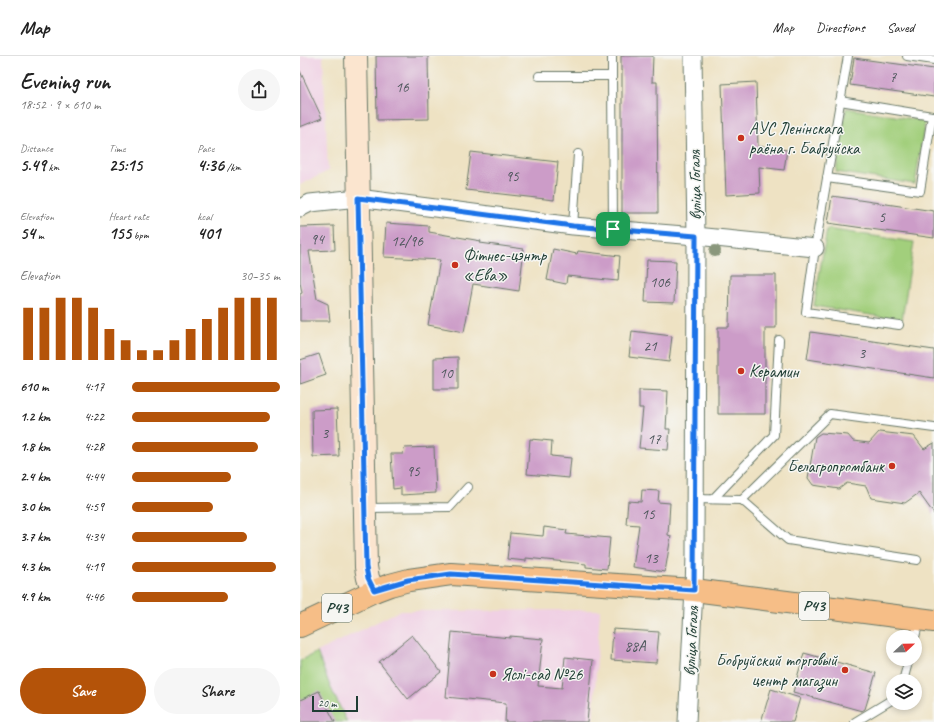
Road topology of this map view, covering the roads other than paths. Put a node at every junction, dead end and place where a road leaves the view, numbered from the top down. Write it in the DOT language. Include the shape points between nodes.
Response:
graph roads {
  1 [pos="356,56"];
  2 [pos="612,56"];
  3 [pos="693,56"];
  4 [pos="848,56"];
  5 [pos="907,56"];
  6 [pos="934,60"];
  7 [pos="539,76"];
  8 [pos="612,76"];
  9 [pos="840,100"];
  10 [pos="578,154"];
  11 [pos="827,178"];
  12 [pos="358,198"];
  13 [pos="300,208"];
  14 [pos="573,226"];
  15 [pos="613,229"];
  16 [pos="696,236"];
  17 [pos="815,248"];
  18 [pos="899,325"];
  19 [pos="779,340"];
  20 [pos="934,428"];
  21 [pos="468,487"];
  22 [pos="695,499"];
  23 [pos="713,499"];
  24 [pos="742,500"];
  25 [pos="365,508"];
  26 [pos="917,560"];
  27 [pos="374,590"];
  28 [pos="694,590"];
  29 [pos="300,626"];
  30 [pos="923,626"];
  31 [pos="886,703"];
  32 [pos="687,722"];
  33 [pos="855,722"];
  1 -- 12 [label="street"];
  2 -- 8 [label="lane"];
  3 -- 16 [label="street, вуліца Гогаля"];
  4 -- 9 [label="lane"];
  5 -- 6 [label="lane"];
  7 -- 8 [label="lane"];
  8 -- 15 [label="lane"];
  9 -- 11 [label="lane"];
  9 -- 11 [label="lane" via="932,116 920,191"];
  10 -- 14 [label="lane"];
  11 -- 17 [label="lane"];
  12 -- 13 [label="street" via="310,202"];
  12 -- 14 [label="street"];
  12 -- 25 [label="street"];
  14 -- 15 [label="street"];
  15 -- 16 [label="street"];
  16 -- 17 [label="street"];
  16 -- 22 [label="street, вуліца Гогаля"];
  17 -- 18 [label="lane" via="806,312"];
  19 -- 23 [label="lane" via="774,435"];
  20 -- 24 [label="lane" via="830,414"];
  21 -- 25 [label="lane" via="450,507"];
  22 -- 23 [label="lane"];
  22 -- 28 [label="street, вуліца Гогаля"];
  23 -- 24 [label="lane"];
  24 -- 26 [label="lane" via="788,540"];
  25 -- 27 [label="street" via="366,567"];
  27 -- 28 [label="main road, Р43" via="408,580 451,574"];
  27 -- 29 [label="main road, Р43"];
  28 -- 30 [label="main road, Р43"];
  28 -- 32 [label="street, вуліца Гогаля"];
  31 -- 33 [label="lane"];
}
